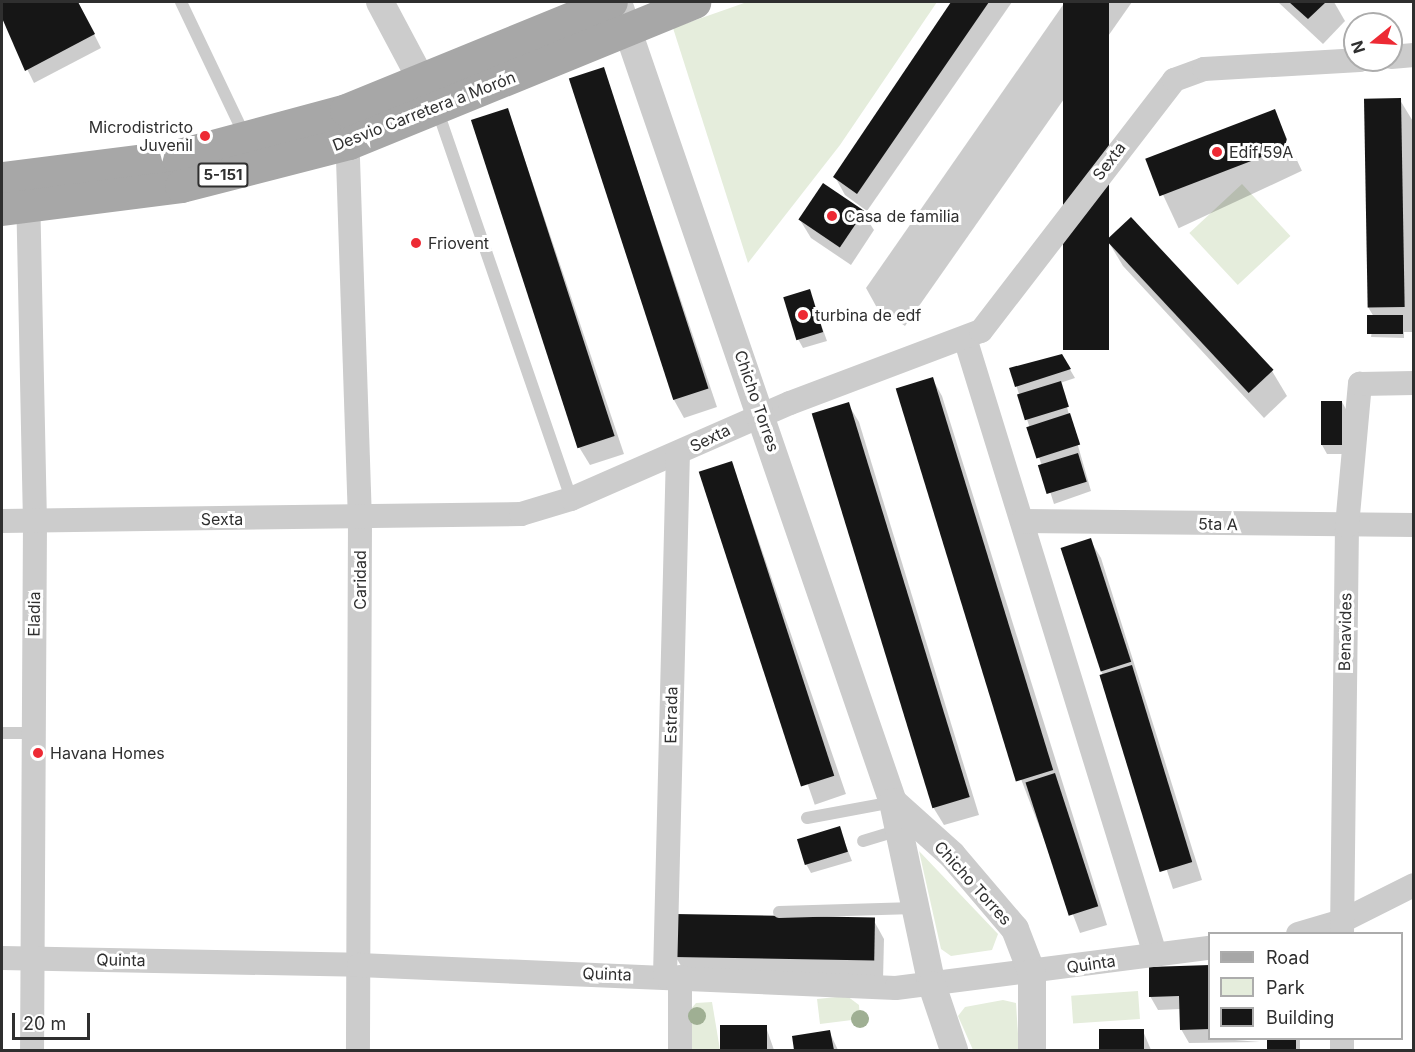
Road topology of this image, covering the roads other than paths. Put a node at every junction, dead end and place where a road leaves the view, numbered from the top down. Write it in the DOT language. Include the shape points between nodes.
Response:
graph roads {
  1 [pos="181,2"];
  2 [pos="380,2"];
  3 [pos="612,2"];
  4 [pos="693,2"];
  5 [pos="624,15"];
  6 [pos="1343,61"];
  7 [pos="421,80"];
  8 [pos="437,109"];
  9 [pos="346,110"];
  10 [pos="245,137"];
  11 [pos="349,143"];
  12 [pos="15,194"];
  13 [pos="965,338"];
  14 [pos="1413,382"];
  15 [pos="762,415"];
  16 [pos="678,453"];
  17 [pos="571,500"];
  18 [pos="360,518"];
  19 [pos="35,520"];
  20 [pos="2,521"];
  21 [pos="1022,521"];
  22 [pos="1413,525"];
  23 [pos="1347,526"];
  24 [pos="32,732"];
  25 [pos="2,733"];
  26 [pos="893,802"];
  27 [pos="807,818"];
  28 [pos="899,830"];
  29 [pos="863,841"];
  30 [pos="1413,885"];
  31 [pos="916,908"];
  32 [pos="779,912"];
  33 [pos="1342,927"];
  34 [pos="1305,932"];
  35 [pos="1208,948"];
  36 [pos="1155,954"];
  37 [pos="2,958"];
  38 [pos="34,958"];
  39 [pos="359,965"];
  40 [pos="1032,973"];
  41 [pos="673,977"];
  42 [pos="932,985"];
  43 [pos="32,1050"];
  44 [pos="358,1050"];
  45 [pos="680,1050"];
  46 [pos="954,1050"];
  47 [pos="1032,1050"];
  1 -- 10 [label="lane"];
  2 -- 7 [label="street"];
  3 -- 7 [label="main road, Desvio Carretera a Morón / 5-151"];
  4 -- 5 [label="main road, Desvio Carretera a Morón / 5-151"];
  5 -- 8 [label="main road, Desvio Carretera a Morón / 5-151"];
  5 -- 15 [label="street, Chicho Torres"];
  6 -- 13 [label="street, Sexta" via="1204,69 1174,80 981,331"];
  7 -- 8 [label="street"];
  7 -- 9 [label="main road, Desvio Carretera a Morón / 5-151"];
  8 -- 11 [label="main road, Desvio Carretera a Morón / 5-151"];
  8 -- 17 [label="lane"];
  9 -- 10 [label="main road, Desvio Carretera a Morón / 5-151"];
  9 -- 11 [label="street, Caridad"];
  10 -- 12 [label="main road, Desvio Carretera a Morón / 5-151"];
  11 -- 12 [label="main road, Desvio Carretera a Morón / 5-151" via="181,186"];
  11 -- 18 [label="street, Caridad"];
  12 -- 19 [label="street, Eladia"];
  13 -- 15 [label="street, Sexta"];
  13 -- 21 [label="street"];
  14 -- 23 [label="street, Benavides" via="1360,384"];
  15 -- 16 [label="street, Sexta"];
  15 -- 26 [label="street, Chicho Torres"];
  16 -- 17 [label="street, Sexta"];
  16 -- 41 [label="street, Estrada"];
  17 -- 18 [label="street, Sexta" via="521,514"];
  18 -- 19 [label="street, Sexta"];
  18 -- 39 [label="street, Caridad"];
  19 -- 20 [label="street, Sexta"];
  19 -- 24 [label="street, Eladia"];
  21 -- 23 [label="street, 5ta A"];
  21 -- 36 [label="street"];
  22 -- 23 [label="street, 5ta A"];
  23 -- 33 [label="street, Benavides"];
  24 -- 25 [label="lane"];
  24 -- 38 [label="street, Eladia"];
  26 -- 27 [label="lane"];
  26 -- 28 [label="street, Chicho Torres"];
  26 -- 40 [label="street, Chicho Torres" via="952,855 1015,929"];
  28 -- 29 [label="lane"];
  28 -- 31 [label="street, Chicho Torres"];
  30 -- 33 [label="street"];
  31 -- 32 [label="lane"];
  31 -- 42 [label="street, Chicho Torres"];
  33 -- 34 [label="street"];
  35 -- 36 [label="street, Quinta"];
  36 -- 40 [label="street, Quinta"];
  37 -- 38 [label="street, Quinta"];
  38 -- 39 [label="street, Quinta"];
  38 -- 43 [label="street, Eladia"];
  39 -- 41 [label="street, Quinta"];
  39 -- 44 [label="street, Caridad"];
  40 -- 42 [label="street, Quinta"];
  40 -- 47 [label="street, Chicho Torres"];
  41 -- 42 [label="street, Quinta" via="896,988"];
  41 -- 45 [label="street, Estrada"];
  42 -- 46 [label="street, Chicho Torres"];
}
